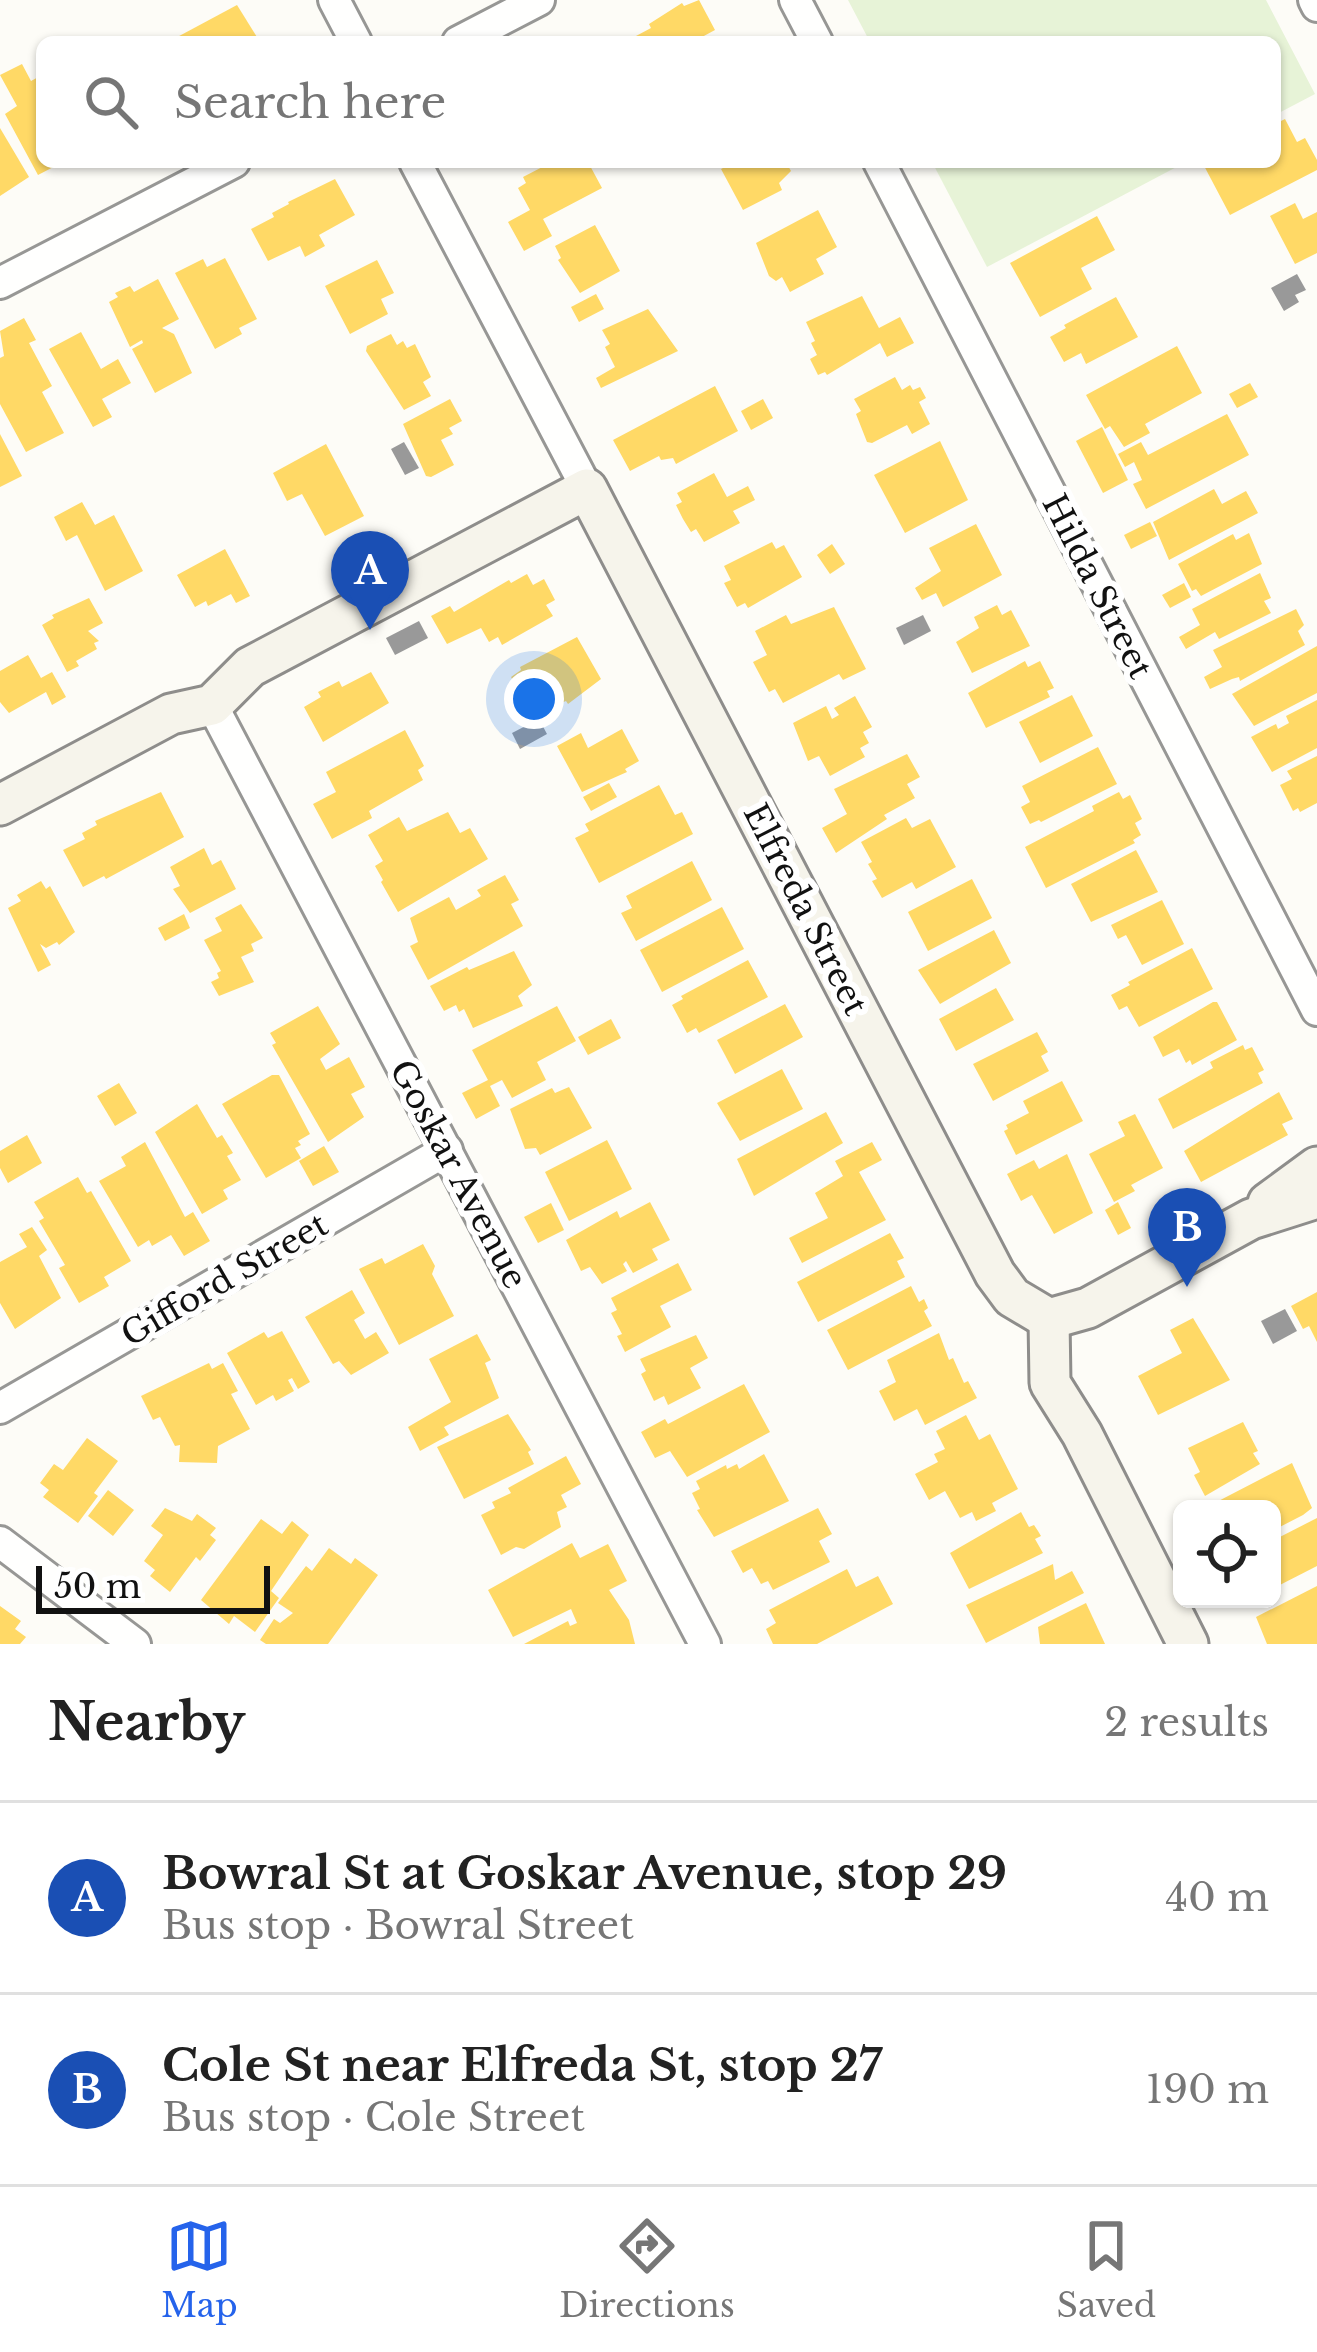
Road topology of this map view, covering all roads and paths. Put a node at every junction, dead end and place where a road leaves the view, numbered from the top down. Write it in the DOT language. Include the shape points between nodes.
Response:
graph roads {
  1 [pos="334,0"];
  2 [pos="539,0"];
  3 [pos="795,0"];
  4 [pos="353,36"];
  5 [pos="470,36"];
  6 [pos="814,36"];
  7 [pos="222,168"];
  8 [pos="419,168"];
  9 [pos="882,168"];
  10 [pos="0,283"];
  11 [pos="587,489"];
  12 [pos="212,705"];
  13 [pos="0,805"];
  14 [pos="1317,1010"];
  15 [pos="447,1150"];
  16 [pos="1317,1167"];
  17 [pos="1317,1198"];
  18 [pos="1251,1219"];
  19 [pos="1049,1318"];
  20 [pos="0,1408"];
  21 [pos="0,1542"];
  22 [pos="135,1644"];
  23 [pos="705,1644"];
  24 [pos="1188,1644"];
  1 -- 4 [label="street"];
  2 -- 5 [label="street"];
  3 -- 6 [label="street"];
  7 -- 10 [label="street"];
  8 -- 11 [label="street, Elfreda Street"];
  9 -- 14 [label="street, Hilda Street"];
  11 -- 12 [label="street" via="250,667"];
  11 -- 19 [label="street, Elfreda Street" via="995,1274 1012,1297"];
  12 -- 13 [label="street" via="171,714"];
  12 -- 15 [label="street, Goskar Avenue"];
  15 -- 20 [label="street, Gifford Street"];
  15 -- 23 [label="street, Goskar Avenue"];
  16 -- 18 [label="street"];
  17 -- 18 [label="street"];
  18 -- 19 [label="street" via="1088,1308"];
  19 -- 24 [label="street" via="1050,1383"];
  21 -- 22 [label="street"];
}
